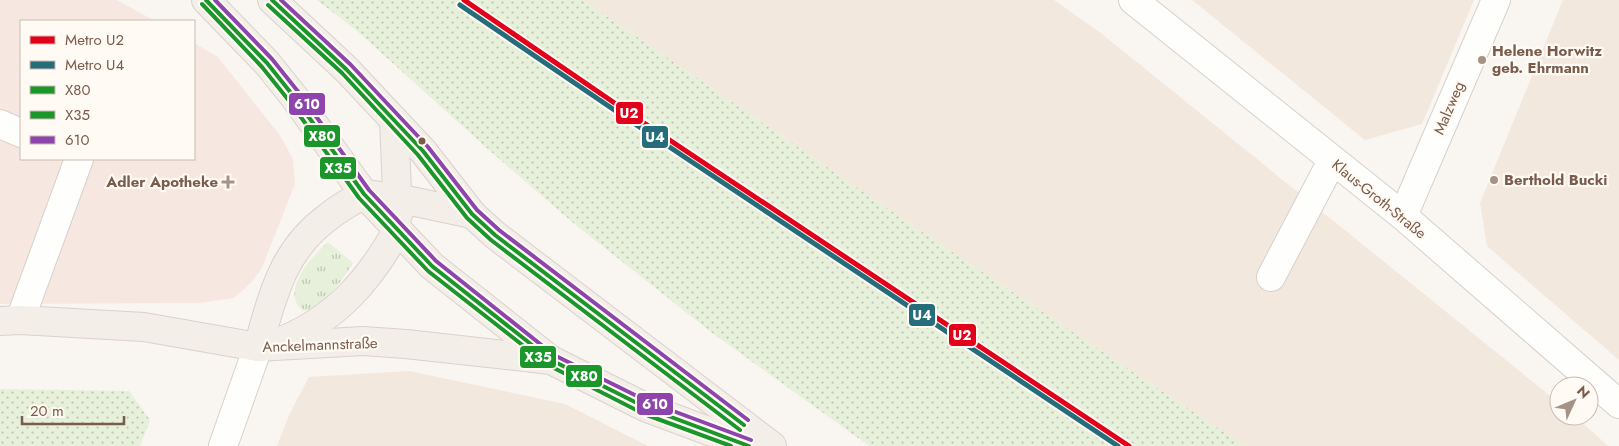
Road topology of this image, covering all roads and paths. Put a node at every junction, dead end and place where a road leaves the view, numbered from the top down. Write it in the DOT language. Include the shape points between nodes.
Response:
graph roads {
  1 [pos="206,0"];
  2 [pos="272,0"];
  3 [pos="1133,0"];
  4 [pos="1496,0"];
  5 [pos="394,120"];
  6 [pos="0,124"];
  7 [pos="20,133"];
  8 [pos="79,160"];
  9 [pos="1332,161"];
  10 [pos="364,194"];
  11 [pos="397,198"];
  12 [pos="472,214"];
  13 [pos="1403,216"];
  14 [pos="398,229"];
  15 [pos="1271,277"];
  16 [pos="10,321"];
  17 [pos="258,347"];
  18 [pos="551,360"];
  19 [pos="1619,404"];
  20 [pos="222,446"];
  21 [pos="749,446"];
  22 [pos="772,446"];
  1 -- 10 [label="main road" via="273,70"];
  2 -- 5 [label="main road" via="346,69"];
  3 -- 9 [label="street, Klaus-Groth-Straße"];
  4 -- 13 [label="street, Malzweg"];
  5 -- 11 [label="main road"];
  5 -- 12 [label="main road" via="423,151"];
  6 -- 7 [label="street"];
  8 -- 16 [label="street"];
  9 -- 13 [label="street, Klaus-Groth-Straße"];
  9 -- 15 [label="street"];
  10 -- 11 [label="main road"];
  10 -- 14 [label="main road"];
  10 -- 17 [label="main road" via="328,217 295,251 275,287"];
  11 -- 12 [label="main road"];
  11 -- 14 [label="main road"];
  12 -- 22 [label="main road" via="495,235"];
  13 -- 19 [label="street, Klaus-Groth-Straße"];
  14 -- 17 [label="main road" via="383,256 346,301 308,328 276,343"];
  14 -- 18 [label="main road" via="432,266"];
  16 -- 17 [label="main road, Anckelmannstraße" via="144,327"];
  17 -- 18 [label="main road, Anckelmannstraße" via="363,341"];
  17 -- 20 [label="street"];
  18 -- 21 [label="main road" via="647,408"];
}
